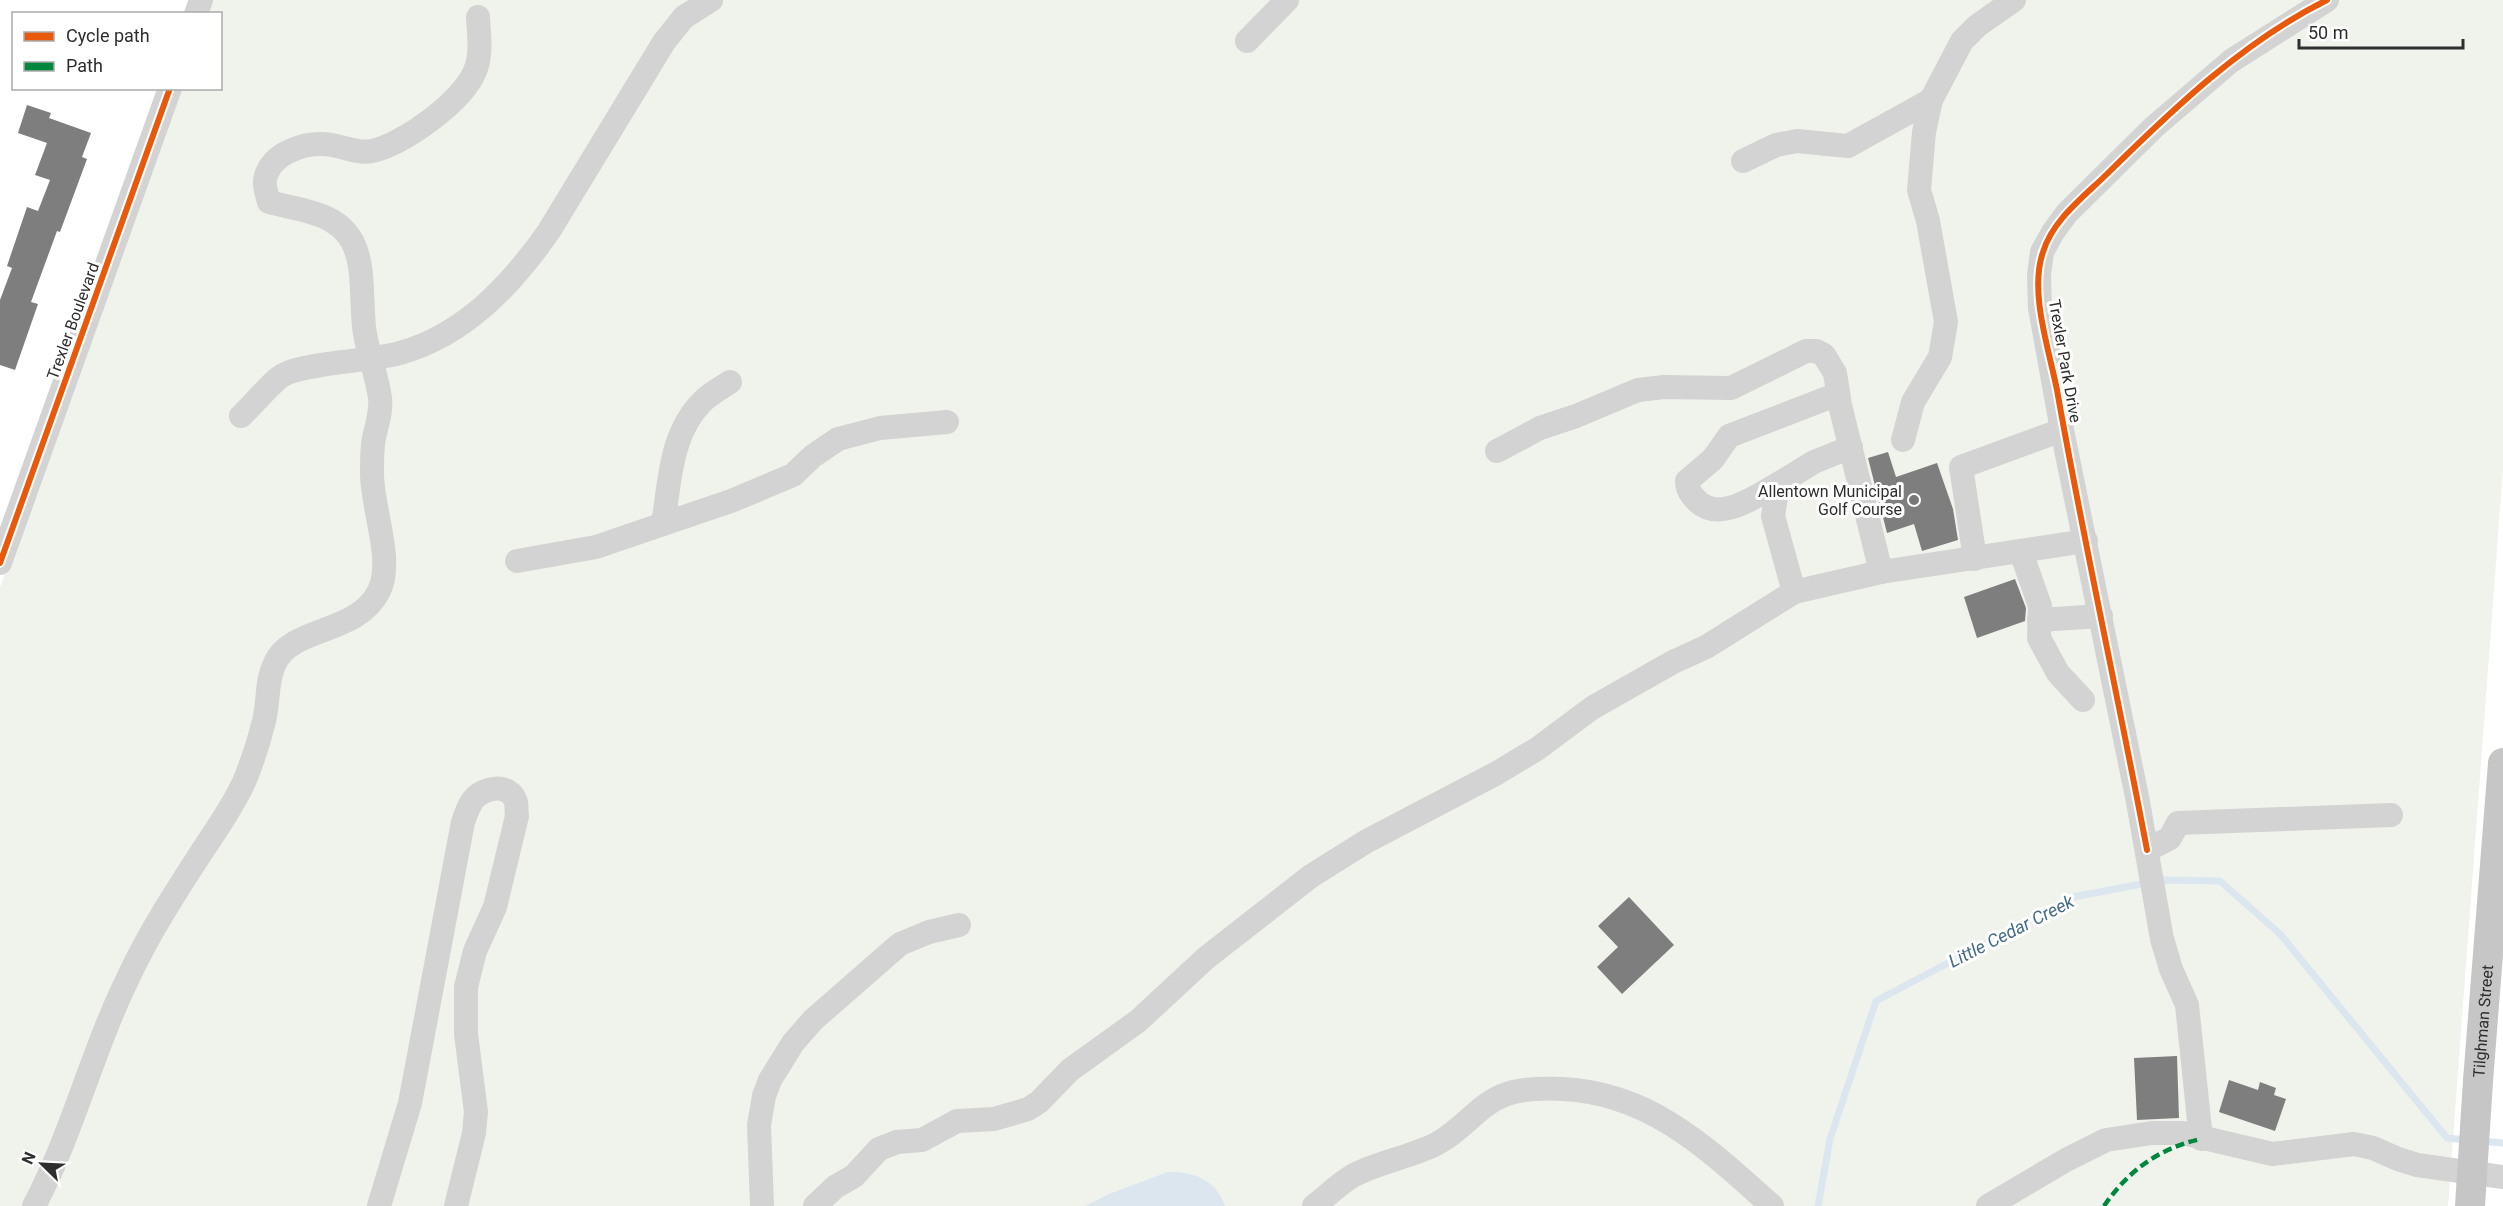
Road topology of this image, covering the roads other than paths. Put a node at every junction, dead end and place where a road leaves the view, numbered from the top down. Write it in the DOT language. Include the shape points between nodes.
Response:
graph roads {
  1 [pos="711,0"];
  2 [pos="1287,0"];
  3 [pos="2014,0"];
  4 [pos="2327,0"];
  5 [pos="478,17"];
  6 [pos="1247,41"];
  7 [pos="169,90"];
  8 [pos="1931,100"];
  9 [pos="1743,161"];
  10 [pos="369,360"];
  11 [pos="730,382"];
  12 [pos="1838,394"];
  13 [pos="241,416"];
  14 [pos="947,422"];
  15 [pos="2062,430"];
  16 [pos="1903,440"];
  17 [pos="1851,447"];
  18 [pos="1497,451"];
  19 [pos="1778,484"];
  20 [pos="663,524"];
  21 [pos="2086,541"];
  22 [pos="2021,552"];
  23 [pos="1975,559"];
  24 [pos="517,561"];
  25 [pos="0,563"];
  26 [pos="1881,572"];
  27 [pos="1794,592"];
  28 [pos="2101,616"];
  29 [pos="2039,620"];
  30 [pos="2083,700"];
  31 [pos="2503,764"];
  32 [pos="2391,815"];
  33 [pos="2148,857"];
  34 [pos="959,925"];
  35 [pos="2201,1139"];
  36 [pos="2503,1177"];
  37 [pos="34,1206"];
  38 [pos="379,1206"];
  39 [pos="456,1206"];
  40 [pos="762,1206"];
  41 [pos="815,1206"];
  42 [pos="1314,1206"];
  43 [pos="1772,1206"];
  44 [pos="1988,1206"];
  45 [pos="2470,1206"];
  1 -- 10 [label="street" via="684,17 664,42 549,231 510,282 486,306 429,343"];
  2 -- 6 [label="street"];
  3 -- 8 [label="street" via="1962,41"];
  4 -- 15 [label="street, Trexler Park Drive" via="2231,61 2154,127 2052,232 2042,252 2038,275 2040,308"];
  5 -- 10 [label="street" via="480,55 474,74 461,92 405,138 370,152 314,144 282,155 268,168 264,182 269,202 327,217 352,242 359,269"];
  7 -- 25 [label="street, Trexler Boulevard"];
  8 -- 9 [label="street" via="1848,146 1797,141 1776,145"];
  8 -- 16 [label="street" via="1919,190 1946,322 1940,357 1913,402"];
  10 -- 13 [label="street" via="310,367 281,375"];
  10 -- 37 [label="street" via="380,400 372,476 384,566 380,590 351,619 296,640 276,660 270,675 265,719 244,782 129,975"];
  11 -- 20 [label="street" via="703,401 684,428 672,465"];
  12 -- 17 [label="street"];
  12 -- 18 [label="street" via="1835,373 1824,355 1806,351 1731,388 1638,390 1540,428"];
  12 -- 19 [label="street" via="1729,436 1713,459 1687,481 1687,489 1704,507 1718,510"];
  14 -- 20 [label="street" via="880,428 838,440 793,475"];
  15 -- 21 [label="street, Trexler Park Drive"];
  15 -- 23 [label="street" via="1961,467"];
  17 -- 19 [label="street" via="1814,462"];
  17 -- 26 [label="street"];
  19 -- 27 [label="street" via="1773,516"];
  20 -- 24 [label="street" via="596,547"];
  21 -- 22 [label="street"];
  21 -- 28 [label="street, Trexler Park Drive"];
  22 -- 23 [label="street"];
  22 -- 29 [label="street" via="2040,606"];
  23 -- 26 [label="street"];
  26 -- 27 [label="street"];
  27 -- 41 [label="street" via="1706,647 1592,708 1497,773 1366,841 1311,876 1206,958 1138,1021 1070,1070 1028,1109 994,1119 957,1121 922,1140 897,1142 879,1149 854,1176 835,1186"];
  28 -- 29 [label="street"];
  28 -- 33 [label="street, Trexler Park Drive"];
  29 -- 30 [label="street" via="2039,638 2058,673"];
  31 -- 45 [label="main road, Tilghman Street, bridge"];
  32 -- 33 [label="street" via="2178,823 2170,838"];
  33 -- 35 [label="street, Trexler Park Drive" via="2162,939 2187,1005"];
  34 -- 40 [label="street" via="900,944 813,1020 793,1043 764,1096 759,1125"];
  35 -- 36 [label="street" via="2272,1154 2354,1144 2398,1160"];
  35 -- 44 [label="street" via="2183,1133 2152,1133 2106,1140"];
  38 -- 39 [label="street" via="410,1103 462,822 473,800 487,790 500,788 510,792 517,816 495,907 475,951 466,987 466,1034 476,1112"];
  42 -- 43 [label="street" via="1352,1176 1453,1134 1497,1098 1520,1090 1551,1089 1604,1094 1637,1105 1701,1146"];
}
